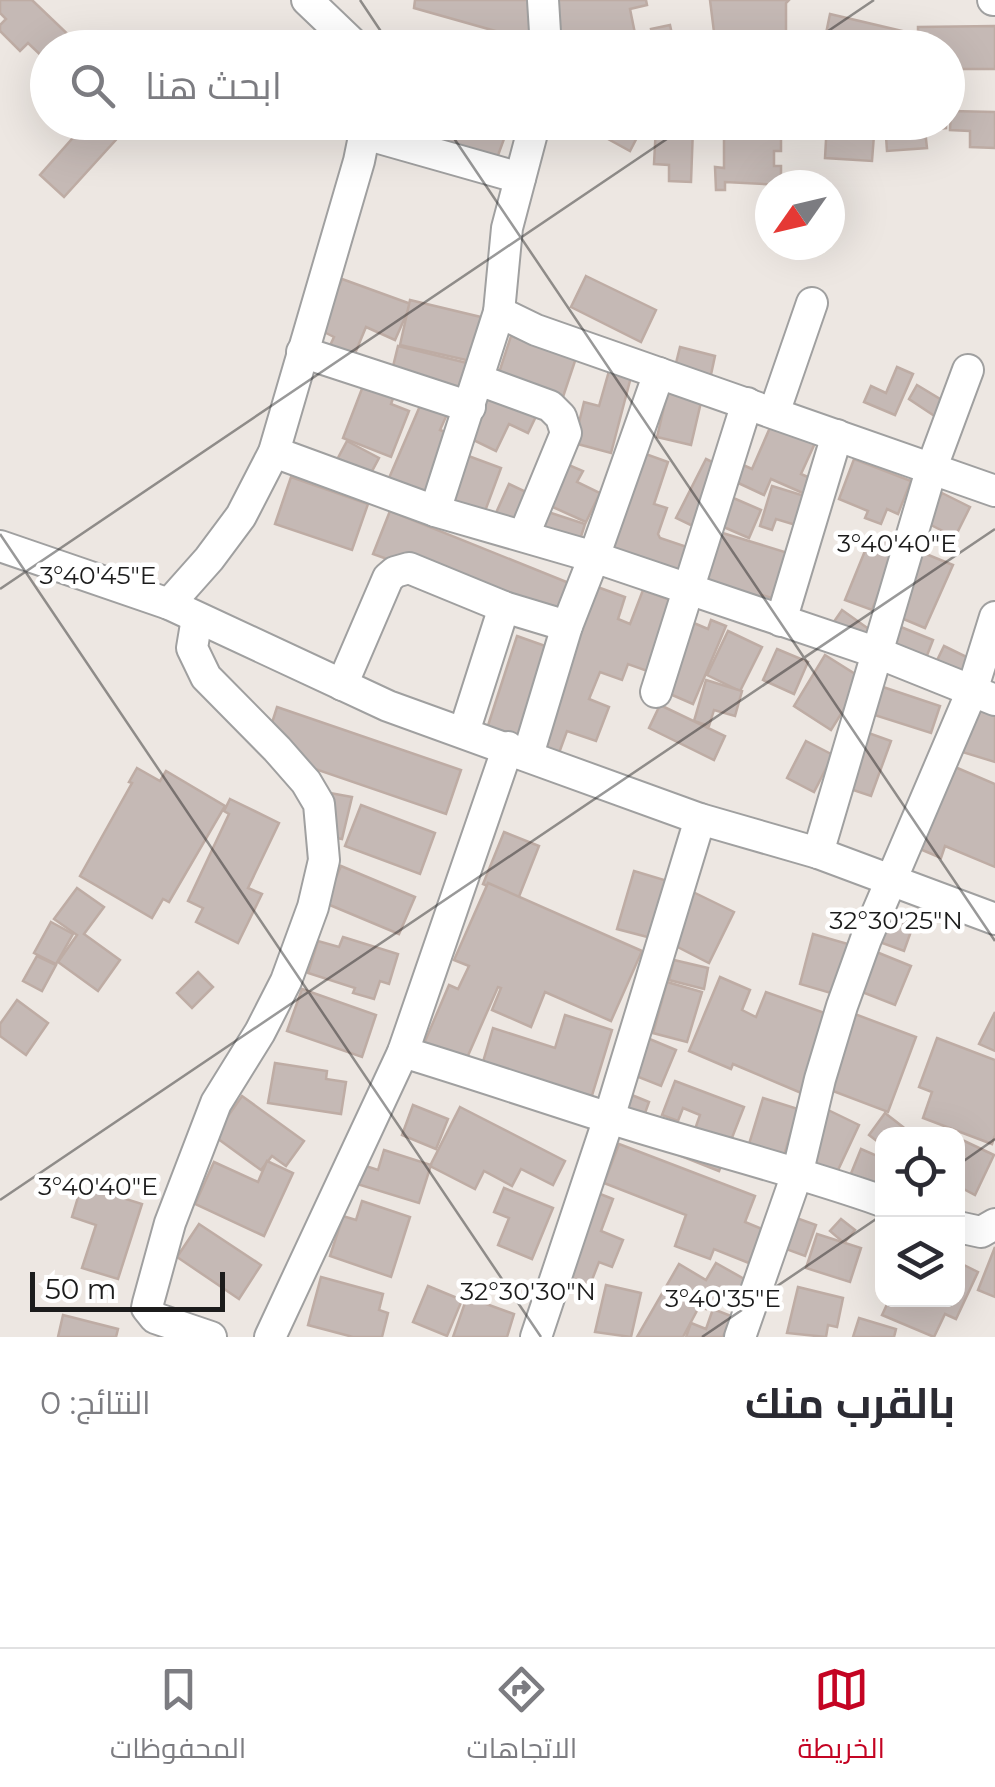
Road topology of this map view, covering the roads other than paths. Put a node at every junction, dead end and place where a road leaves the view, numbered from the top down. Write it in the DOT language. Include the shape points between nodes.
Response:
graph roads {
  1 [pos="308,0"];
  2 [pos="339,0"];
  3 [pos="543,0"];
  4 [pos="338,30"];
  5 [pos="348,30"];
  6 [pos="545,30"];
  7 [pos="363,140"];
  8 [pos="403,140"];
  9 [pos="530,140"];
  10 [pos="520,178"];
  11 [pos="812,303"];
  12 [pos="499,312"];
  13 [pos="302,352"];
  14 [pos="968,370"];
  15 [pos="659,373"];
  16 [pos="474,394"];
  17 [pos="761,408"];
  18 [pos="837,436"];
  19 [pos="274,452"];
  20 [pos="932,468"];
  21 [pos="995,491"];
  22 [pos="435,511"];
  23 [pos="524,534"];
  24 [pos="2,542"];
  25 [pos="594,557"];
  26 [pos="688,589"];
  27 [pos="169,604"];
  28 [pos="504,607"];
  29 [pos="995,617"];
  30 [pos="197,618"];
  31 [pos="781,621"];
  32 [pos="567,626"];
  33 [pos="878,653"];
  34 [pos="342,685"];
  35 [pos="656,692"];
  36 [pos="984,696"];
  37 [pos="464,732"];
  38 [pos="518,751"];
  39 [pos="700,819"];
  40 [pos="818,853"];
  41 [pos="891,882"];
  42 [pos="995,919"];
  43 [pos="403,1052"];
  44 [pos="609,1118"];
  45 [pos="798,1171"];
  46 [pos="875,1198"];
  47 [pos="995,1224"];
  48 [pos="965,1229"];
  49 [pos="212,1337"];
  50 [pos="270,1337"];
  51 [pos="536,1337"];
  52 [pos="740,1337"];
  1 -- 4 [label="street"];
  2 -- 5 [label="street"];
  3 -- 6 [label="street"];
  7 -- 13 [label="street"];
  8 -- 10 [label="street"];
  9 -- 10 [label="street"];
  10 -- 12 [label="street" via="507,228"];
  11 -- 17 [label="street"];
  12 -- 15 [label="street"];
  12 -- 16 [label="street"];
  13 -- 16 [label="street"];
  13 -- 19 [label="street"];
  14 -- 20 [label="street"];
  15 -- 17 [label="street"];
  15 -- 25 [label="street"];
  16 -- 22 [label="street"];
  16 -- 23 [label="street" via="550,406 561,417 566,433"];
  17 -- 18 [label="street"];
  17 -- 26 [label="street"];
  18 -- 20 [label="street"];
  18 -- 31 [label="street"];
  19 -- 22 [label="street"];
  19 -- 27 [label="street" via="241,516"];
  20 -- 21 [label="street"];
  20 -- 33 [label="street"];
  22 -- 23 [label="street"];
  23 -- 25 [label="street"];
  24 -- 27 [label="street"];
  25 -- 26 [label="street"];
  25 -- 32 [label="street"];
  26 -- 31 [label="street"];
  26 -- 35 [label="street"];
  27 -- 30 [label="street"];
  28 -- 32 [label="street"];
  28 -- 34 [label="street" via="410,568 394,572"];
  28 -- 37 [label="street"];
  29 -- 36 [label="street"];
  30 -- 34 [label="street"];
  30 -- 49 [label="street" via="192,648 206,677 306,782 324,830 313,907 293,962 216,1103 148,1302 155,1318"];
  31 -- 33 [label="street"];
  32 -- 38 [label="street"];
  33 -- 36 [label="street"];
  33 -- 40 [label="street"];
  34 -- 37 [label="street"];
  36 -- 41 [label="street"];
  37 -- 38 [label="street"];
  38 -- 39 [label="street"];
  38 -- 43 [label="street"];
  39 -- 40 [label="street"];
  39 -- 44 [label="street"];
  40 -- 41 [label="street"];
  41 -- 42 [label="street"];
  41 -- 45 [label="street" via="842,1006"];
  43 -- 44 [label="street"];
  43 -- 50 [label="street"];
  44 -- 45 [label="street"];
  44 -- 51 [label="street"];
  45 -- 46 [label="street"];
  45 -- 52 [label="street"];
  47 -- 48 [label="street" via="981,1232"];
}
